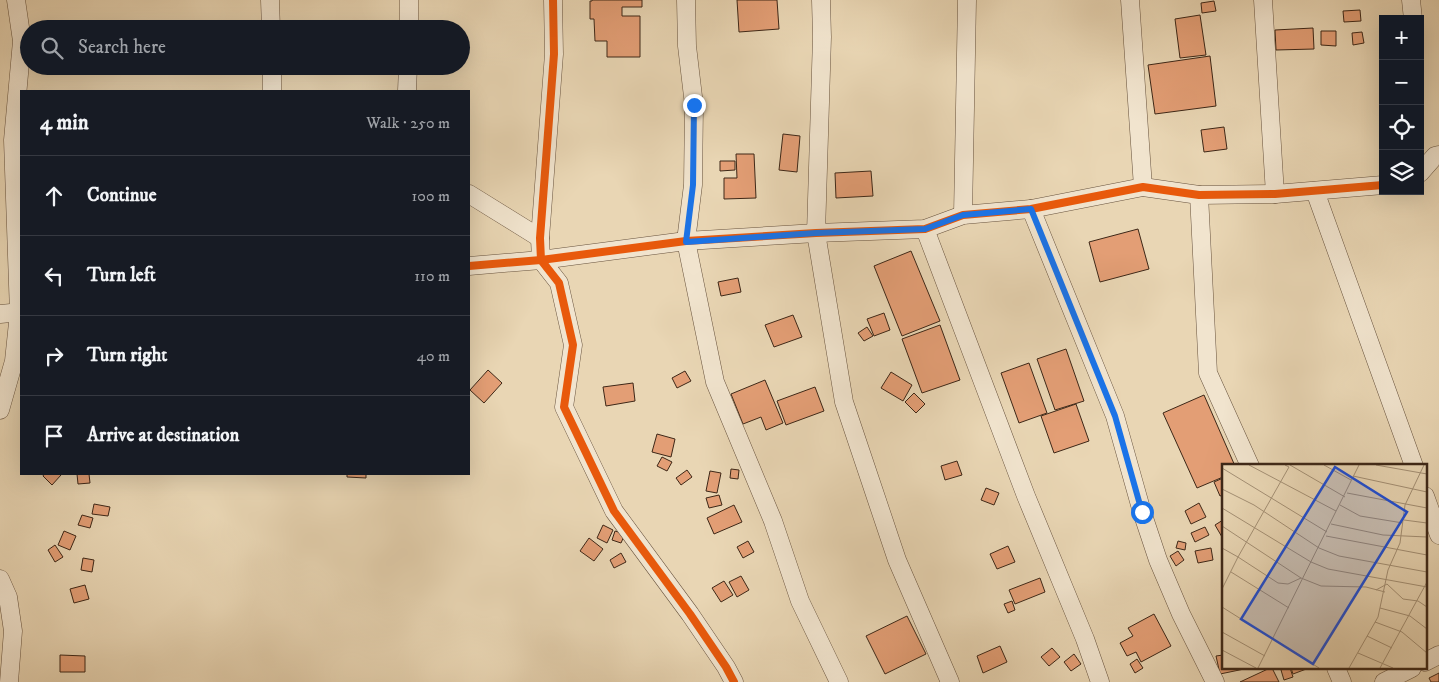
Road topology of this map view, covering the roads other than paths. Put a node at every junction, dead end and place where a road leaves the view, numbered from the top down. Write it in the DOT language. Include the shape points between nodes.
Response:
graph roads {
  1 [pos="16,0"];
  2 [pos="270,0"];
  3 [pos="410,0"];
  4 [pos="553,0"];
  5 [pos="686,0"];
  6 [pos="821,0"];
  7 [pos="967,0"];
  8 [pos="1130,0"];
  9 [pos="1263,0"];
  10 [pos="1412,0"];
  11 [pos="1413,15"];
  12 [pos="271,20"];
  13 [pos="409,20"];
  14 [pos="20,27"];
  15 [pos="20,62"];
  16 [pos="272,75"];
  17 [pos="408,75"];
  18 [pos="272,90"];
  19 [pos="407,90"];
  20 [pos="1439,155"];
  21 [pos="1424,165"];
  22 [pos="1379,185"];
  23 [pos="1143,187"];
  24 [pos="1315,191"];
  25 [pos="1275,194"];
  26 [pos="470,195"];
  27 [pos="1200,196"];
  28 [pos="1031,209"];
  29 [pos="963,215"];
  30 [pos="925,229"];
  31 [pos="816,233"];
  32 [pos="540,238"];
  33 [pos="686,242"];
  34 [pos="540,260"];
  35 [pos="470,266"];
  36 [pos="20,313"];
  37 [pos="0,314"];
  38 [pos="0,410"];
  39 [pos="1249,464"];
  40 [pos="1413,464"];
  41 [pos="1426,499"];
  42 [pos="1439,535"];
  43 [pos="0,580"];
  44 [pos="1439,655"];
  45 [pos="1426,662"];
  46 [pos="1337,670"];
  47 [pos="1408,670"];
  48 [pos="9,682"];
  49 [pos="734,682"];
  50 [pos="839,682"];
  51 [pos="950,682"];
  52 [pos="1100,682"];
  53 [pos="1215,682"];
  54 [pos="1342,682"];
  55 [pos="1384,682"];
  1 -- 14 [label="street"];
  2 -- 12 [label="street"];
  3 -- 13 [label="street"];
  4 -- 32 [label="street" via="554,54"];
  5 -- 33 [label="street" via="694,105 693,185"];
  6 -- 31 [label="street"];
  7 -- 29 [label="street"];
  8 -- 23 [label="street"];
  9 -- 25 [label="street"];
  10 -- 11 [label="street"];
  15 -- 36 [label="street" via="13,140"];
  16 -- 18 [label="street"];
  17 -- 19 [label="street"];
  20 -- 21 [label="street"];
  22 -- 24 [label="street"];
  23 -- 27 [label="street"];
  23 -- 28 [label="street"];
  24 -- 25 [label="street"];
  24 -- 40 [label="street"];
  25 -- 27 [label="street"];
  26 -- 32 [label="street"];
  27 -- 39 [label="street" via="1208,373"];
  28 -- 29 [label="street"];
  28 -- 53 [label="street" via="1115,416 1158,560"];
  29 -- 30 [label="street"];
  30 -- 31 [label="street"];
  30 -- 52 [label="street"];
  31 -- 33 [label="street"];
  31 -- 51 [label="street" via="844,402 897,560"];
  32 -- 34 [label="street"];
  33 -- 34 [label="street"];
  33 -- 50 [label="street" via="715,382 773,521 800,601"];
  34 -- 35 [label="street"];
  34 -- 49 [label="street" via="559,283 574,345 564,407 614,511 690,614"];
  36 -- 37 [label="street"];
  36 -- 38 [label="street" via="14,361"];
  41 -- 42 [label="street"];
  43 -- 48 [label="street" via="8,597 13,631"];
  44 -- 45 [label="street"];
  46 -- 54 [label="street"];
  47 -- 55 [label="street"];
}
